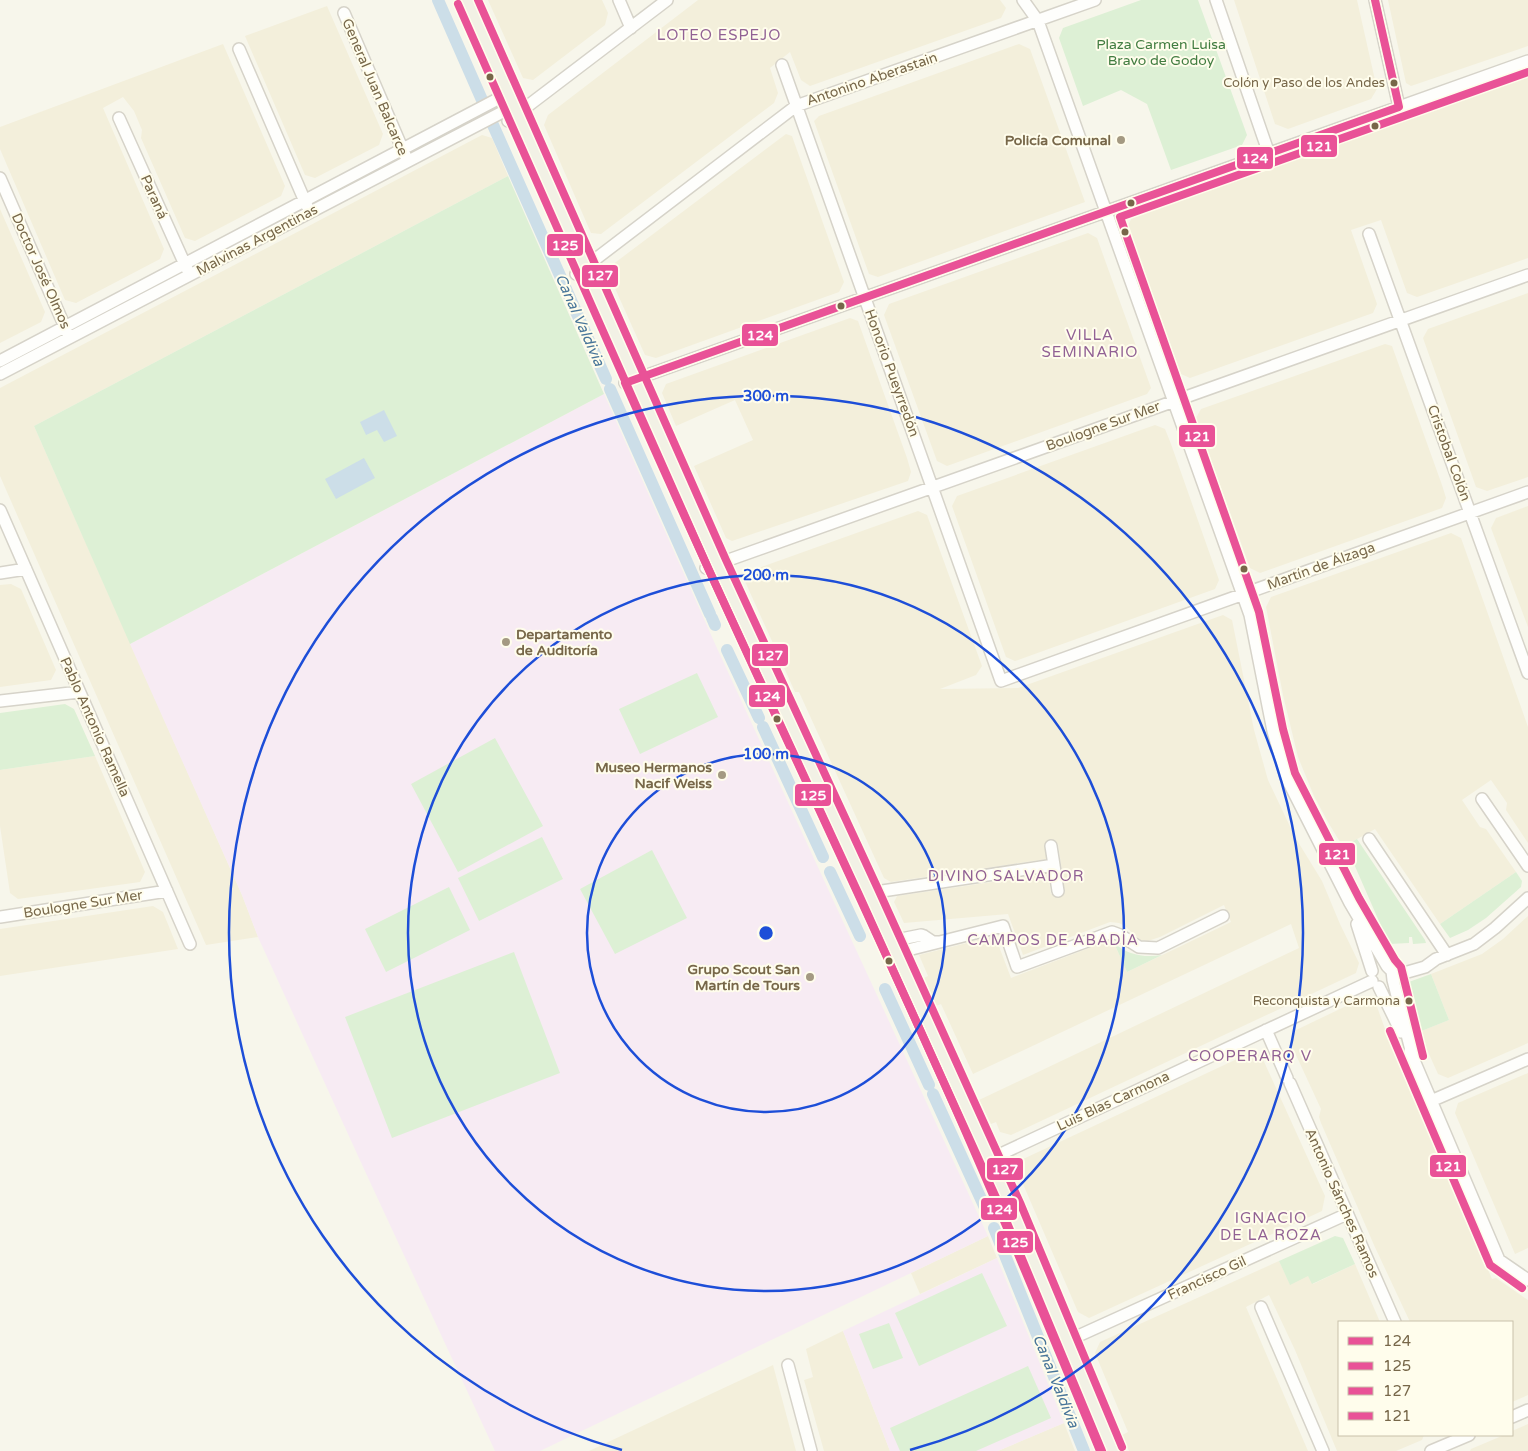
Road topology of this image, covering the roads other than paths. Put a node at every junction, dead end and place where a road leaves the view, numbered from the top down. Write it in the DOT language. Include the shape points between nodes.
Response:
graph roads {
  1 [pos="454,0"];
  2 [pos="467,0"];
  3 [pos="619,0"];
  4 [pos="668,0"];
  5 [pos="1023,0"];
  6 [pos="1095,0"];
  7 [pos="1216,0"];
  8 [pos="1375,0"];
  9 [pos="344,13"];
  10 [pos="1038,21"];
  11 [pos="631,28"];
  12 [pos="238,49"];
  13 [pos="1528,61"];
  14 [pos="782,65"];
  15 [pos="796,106"];
  16 [pos="1399,107"];
  17 [pos="499,109"];
  18 [pos="119,118"];
  19 [pos="402,149"];
  20 [pos="1269,154"];
  21 [pos="407,162"];
  22 [pos="0,178"];
  23 [pos="305,200"];
  24 [pos="1107,211"];
  25 [pos="310,212"];
  26 [pos="1370,234"];
  27 [pos="184,264"];
  28 [pos="581,271"];
  29 [pos="189,275"];
  30 [pos="1528,275"];
  31 [pos="865,297"];
  32 [pos="1401,320"];
  33 [pos="68,332"];
  34 [pos="0,361"];
  35 [pos="0,374"];
  36 [pos="631,381"];
  37 [pos="1174,401"];
  38 [pos="932,487"];
  39 [pos="1528,492"];
  40 [pos="0,510"];
  41 [pos="1470,513"];
  42 [pos="712,566"];
  43 [pos="26,569"];
  44 [pos="0,572"];
  45 [pos="1243,594"];
  46 [pos="1528,672"];
  47 [pos="1001,680"];
  48 [pos="79,692"];
  49 [pos="0,701"];
  50 [pos="1482,799"];
  51 [pos="1369,839"];
  52 [pos="1051,846"];
  53 [pos="1054,865"];
  54 [pos="1528,866"];
  55 [pos="167,891"];
  56 [pos="1058,892"];
  57 [pos="869,893"];
  58 [pos="1528,898"];
  59 [pos="1350,903"];
  60 [pos="1223,916"];
  61 [pos="0,917"];
  62 [pos="190,944"];
  63 [pos="894,947"];
  64 [pos="1447,954"];
  65 [pos="1391,973"];
  66 [pos="1374,980"];
  67 [pos="1266,1030"];
  68 [pos="1413,1058"];
  69 [pos="1528,1058"];
  70 [pos="1431,1101"];
  71 [pos="990,1159"];
  72 [pos="1347,1214"];
  73 [pos="1528,1280"];
  74 [pos="1261,1307"];
  75 [pos="1395,1321"];
  76 [pos="1068,1342"];
  77 [pos="788,1365"];
  78 [pos="1528,1410"];
  79 [pos="1513,1417"];
  80 [pos="1466,1436"];
  81 [pos="1447,1443"];
  82 [pos="811,1451"];
  83 [pos="1100,1451"];
  84 [pos="1113,1451"];
  85 [pos="1323,1451"];
  86 [pos="1431,1451"];
  1 -- 17 [label="main road"];
  2 -- 17 [label="main road"];
  3 -- 11 [label="street"];
  4 -- 11 [label="street, Malvinas Argentinas"];
  5 -- 10 [label="street"];
  6 -- 10 [label="street, Antonino Aberastain"];
  7 -- 20 [label="street"];
  8 -- 16 [label="street"];
  9 -- 19 [label="street, General Juan Balcarce"];
  10 -- 15 [label="street, Antonino Aberastain"];
  10 -- 24 [label="street"];
  11 -- 17 [label="street, Malvinas Argentinas"];
  12 -- 23 [label="street"];
  13 -- 16 [label="street"];
  14 -- 15 [label="street, Honorio Pueyrredón"];
  15 -- 28 [label="street, Antonino Aberastain"];
  15 -- 31 [label="street, Honorio Pueyrredón"];
  16 -- 20 [label="street"];
  17 -- 19 [label="street, Malvinas Argentinas"];
  17 -- 21 [label="street, Malvinas Argentinas"];
  17 -- 28 [label="main road"];
  18 -- 27 [label="street, Paraná"];
  19 -- 21 [label="street, General Juan Balcarce"];
  19 -- 23 [label="street, Malvinas Argentinas"];
  20 -- 24 [label="street"];
  21 -- 25 [label="street, Malvinas Argentinas"];
  22 -- 33 [label="street, Doctor José Olmos"];
  23 -- 25 [label="street"];
  23 -- 27 [label="street, Malvinas Argentinas"];
  24 -- 31 [label="street"];
  24 -- 37 [label="street"];
  25 -- 29 [label="street, Malvinas Argentinas"];
  26 -- 32 [label="street, Cristobal Colón"];
  27 -- 29 [label="street, Paraná"];
  27 -- 33 [label="street, Malvinas Argentinas"];
  28 -- 36 [label="main road"];
  29 -- 33 [label="street, Malvinas Argentinas"];
  30 -- 32 [label="street, Boulogne Sur Mer"];
  31 -- 36 [label="street"];
  31 -- 38 [label="street, Honorio Pueyrredón"];
  32 -- 37 [label="street, Boulogne Sur Mer"];
  32 -- 41 [label="street, Cristobal Colón"];
  33 -- 34 [label="street, Malvinas Argentinas"];
  33 -- 35 [label="street, Malvinas Argentinas"];
  36 -- 42 [label="main road"];
  37 -- 38 [label="street, Boulogne Sur Mer"];
  37 -- 45 [label="street"];
  38 -- 42 [label="street, Boulogne Sur Mer"];
  38 -- 47 [label="street, Honorio Pueyrredón"];
  39 -- 41 [label="street, Martín de Álzaga"];
  40 -- 43 [label="street, Pablo Antonio Ramella"];
  41 -- 45 [label="street, Martín de Álzaga"];
  41 -- 46 [label="street, Cristobal Colón"];
  42 -- 57 [label="main road"];
  42 -- 83 [label="main road" via="1001,1213"];
  43 -- 44 [label="street"];
  43 -- 48 [label="street, Pablo Antonio Ramella"];
  45 -- 47 [label="street, Martín de Álzaga"];
  45 -- 59 [label="street" via="1286,777"];
  48 -- 49 [label="street"];
  48 -- 55 [label="street, Pablo Antonio Ramella"];
  50 -- 54 [label="street"];
  51 -- 64 [label="street"];
  52 -- 53 [label="street"];
  53 -- 56 [label="street"];
  53 -- 57 [label="street"];
  55 -- 61 [label="street, Boulogne Sur Mer"];
  55 -- 62 [label="street, Pablo Antonio Ramella"];
  57 -- 63 [label="main road"];
  58 -- 64 [label="street" via="1474,944"];
  59 -- 65 [label="street"];
  59 -- 66 [label="street"];
  60 -- 63 [label="street" via="1158,948 1139,947 1112,932 1017,967 1003,926 938,942"];
  63 -- 71 [label="main road"];
  64 -- 65 [label="street"];
  65 -- 66 [label="street" via="1386,987"];
  65 -- 66 [label="street" via="1378,966"];
  65 -- 68 [label="street"];
  66 -- 67 [label="street, Luis Blas Carmona"];
  66 -- 68 [label="street"];
  67 -- 71 [label="street, Luis Blas Carmona"];
  67 -- 72 [label="street, Antonio Sánches Ramos"];
  68 -- 70 [label="street"];
  69 -- 70 [label="street"];
  70 -- 73 [label="street" via="1499,1260"];
  71 -- 76 [label="main road"];
  72 -- 75 [label="street, Antonio Sánches Ramos"];
  72 -- 76 [label="street, Francisco Gil"];
  74 -- 85 [label="street"];
  76 -- 84 [label="main road"];
  77 -- 82 [label="street"];
  78 -- 79 [label="street"];
  80 -- 81 [label="street"];
  81 -- 86 [label="street"];
}
